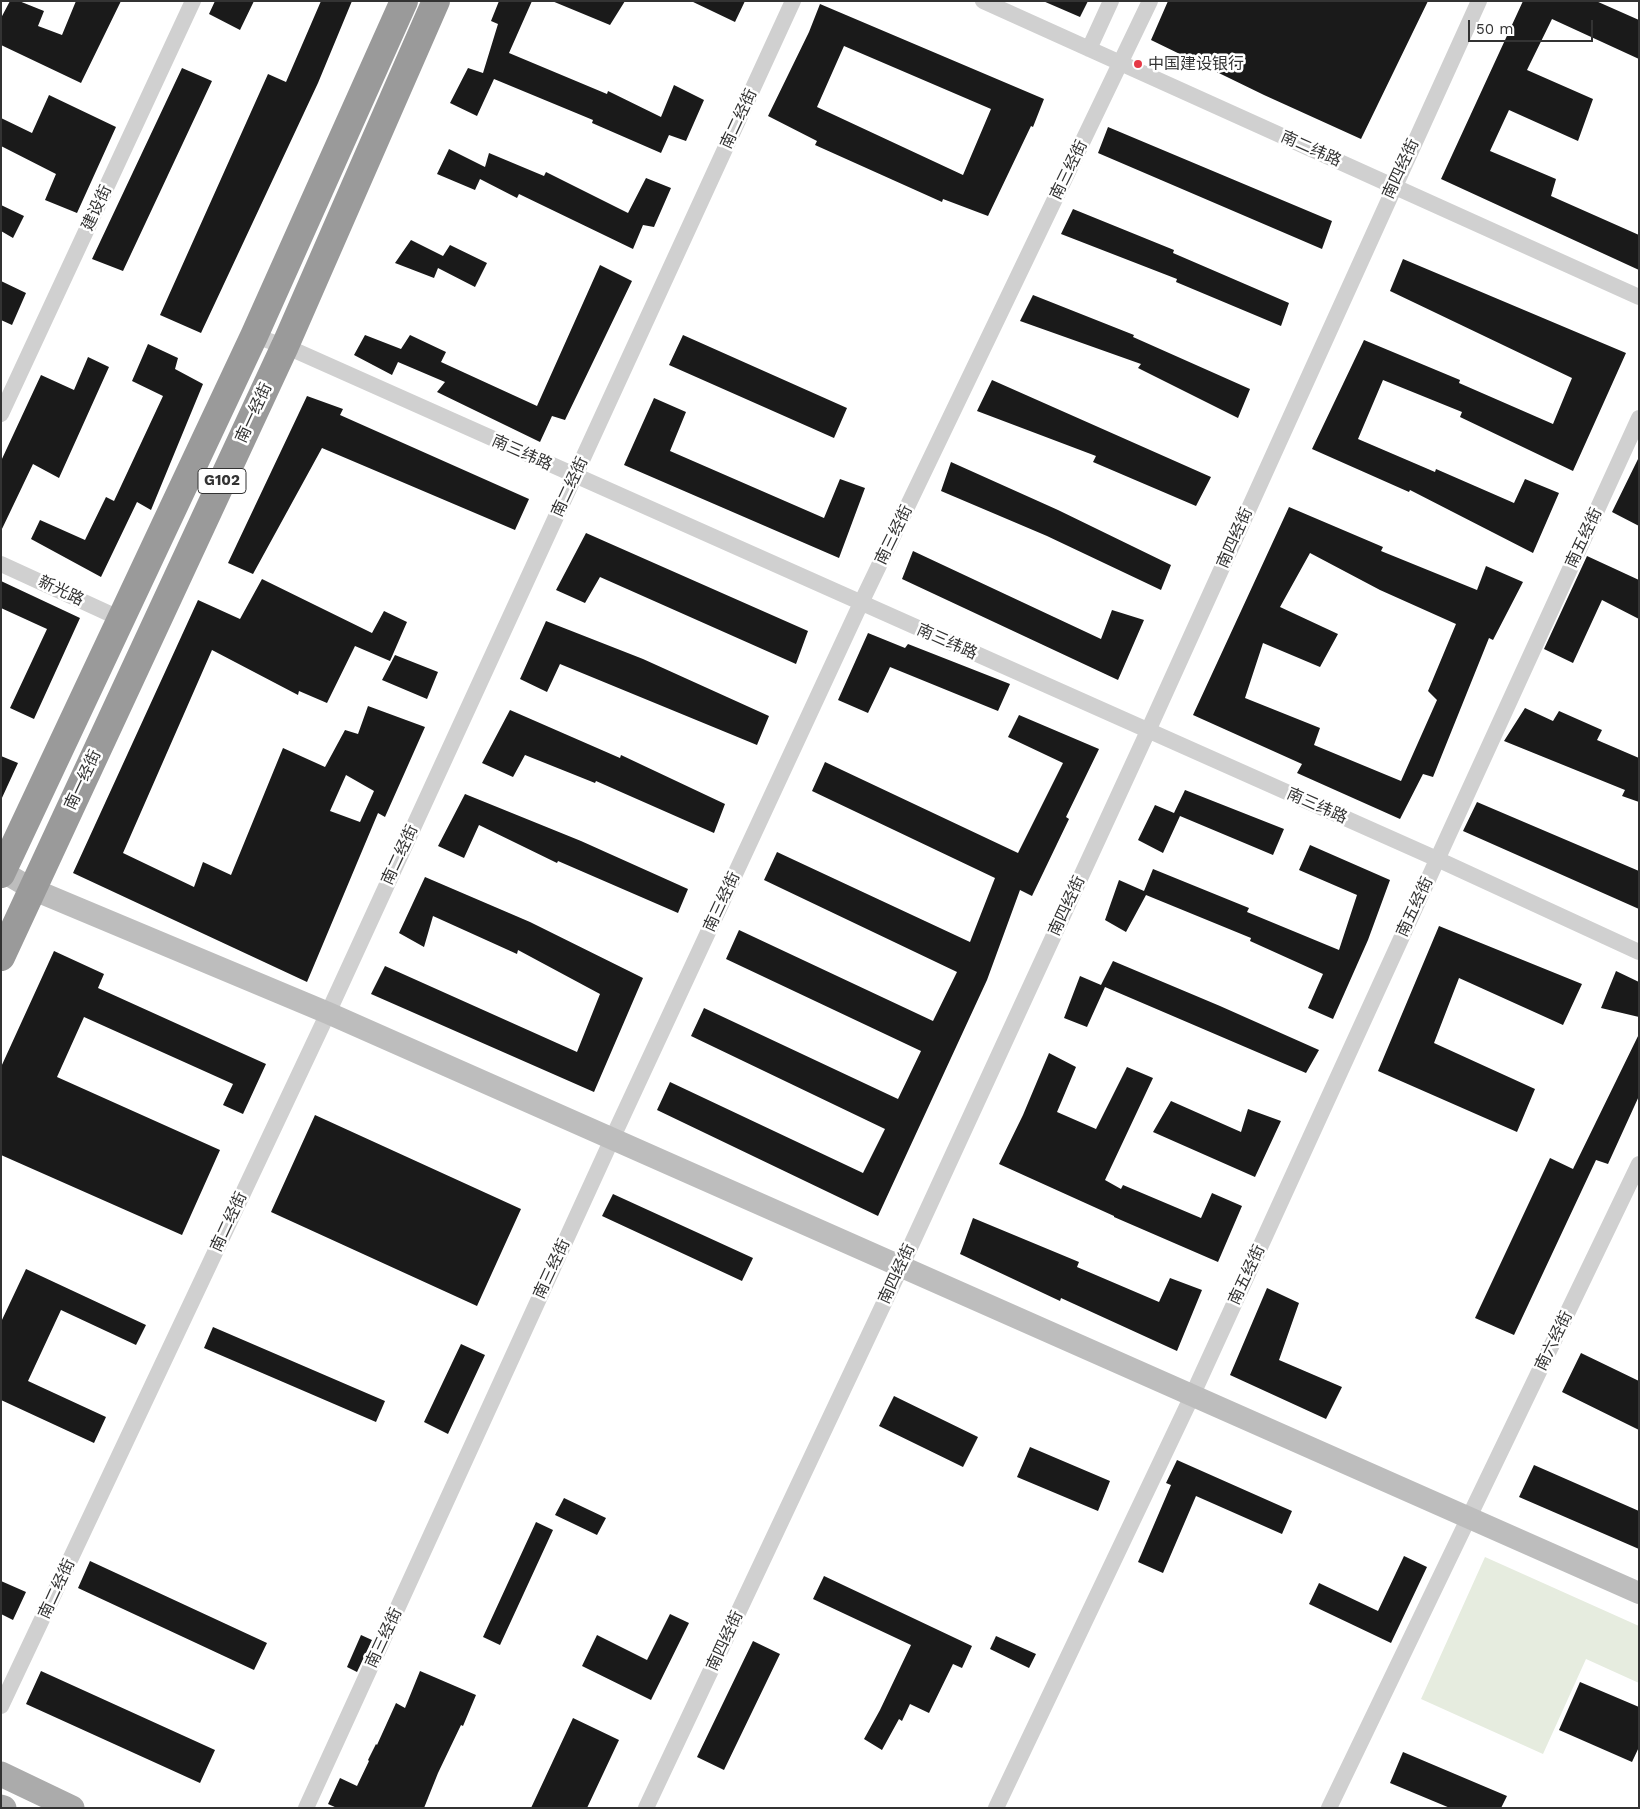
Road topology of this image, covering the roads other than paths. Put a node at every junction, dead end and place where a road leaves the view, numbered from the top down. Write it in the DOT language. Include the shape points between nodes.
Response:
graph roads {
  1 [pos="193,1"];
  2 [pos="404,1"];
  3 [pos="436,1"];
  4 [pos="793,1"];
  5 [pos="983,1"];
  6 [pos="1112,1"];
  7 [pos="1150,1"];
  8 [pos="1479,1"];
  9 [pos="1089,49"];
  10 [pos="1121,63"];
  11 [pos="1393,186"];
  12 [pos="1639,296"];
  13 [pos="254,336"];
  14 [pos="285,346"];
  15 [pos="1,414"];
  16 [pos="1639,418"];
  17 [pos="575,476"];
  18 [pos="1,564"];
  19 [pos="861,603"];
  20 [pos="121,619"];
  21 [pos="1148,730"];
  22 [pos="1437,859"];
  23 [pos="15,880"];
  24 [pos="1639,952"];
  25 [pos="1,957"];
  26 [pos="328,1013"];
  27 [pos="612,1139"];
  28 [pos="1639,1164"];
  29 [pos="901,1267"];
  30 [pos="1192,1396"];
  31 [pos="1468,1518"];
  32 [pos="1639,1593"];
  33 [pos="1,1706"];
  34 [pos="1,1774"];
  35 [pos="1,1782"];
  36 [pos="57,1808"];
  37 [pos="72,1808"];
  38 [pos="306,1808"];
  39 [pos="646,1808"];
  40 [pos="996,1808"];
  41 [pos="1328,1808"];
  1 -- 15 [label="street, 建设街"];
  2 -- 13 [label="highway, 南一经街 / G102"];
  3 -- 14 [label="highway, 南一经街 / G102"];
  4 -- 17 [label="street, 南二经街"];
  5 -- 9 [label="street, 南二纬路"];
  6 -- 9 [label="street"];
  7 -- 10 [label="street, 南三经街"];
  8 -- 11 [label="street, 南四经街"];
  9 -- 10 [label="street, 南二纬路"];
  10 -- 11 [label="street, 南二纬路"];
  10 -- 19 [label="street, 南三经街"];
  11 -- 12 [label="street, 南二纬路"];
  11 -- 21 [label="street, 南四经街"];
  13 -- 14 [label="street, 南三纬路"];
  13 -- 20 [label="highway, 南一经街 / G102"];
  14 -- 17 [label="street, 南三纬路"];
  14 -- 23 [label="highway, 南一经街 / G102"];
  16 -- 22 [label="street, 南五经街"];
  17 -- 19 [label="street, 南三纬路"];
  17 -- 26 [label="street, 南二经街"];
  18 -- 20 [label="street, 新光路"];
  19 -- 21 [label="street, 南三纬路"];
  19 -- 27 [label="street, 南三经街"];
  20 -- 23 [label="highway, 南一经街 / G102"];
  21 -- 22 [label="street, 南三纬路"];
  21 -- 29 [label="street, 南四经街"];
  22 -- 24 [label="street, 南三纬路"];
  22 -- 30 [label="street, 南五经街"];
  23 -- 25 [label="highway, 南一经街 / G102"];
  23 -- 26 [label="street"];
  26 -- 27 [label="street"];
  26 -- 33 [label="street, 南二经街"];
  27 -- 29 [label="street"];
  27 -- 38 [label="street, 南三经街"];
  28 -- 31 [label="street, 南六经街"];
  29 -- 30 [label="street"];
  29 -- 39 [label="street, 南四经街"];
  30 -- 31 [label="street"];
  30 -- 40 [label="street, 南五经街"];
  31 -- 32 [label="street"];
  31 -- 41 [label="street, 南六经街"];
  34 -- 37 [label="main road"];
  35 -- 36 [label="main road"];
}
